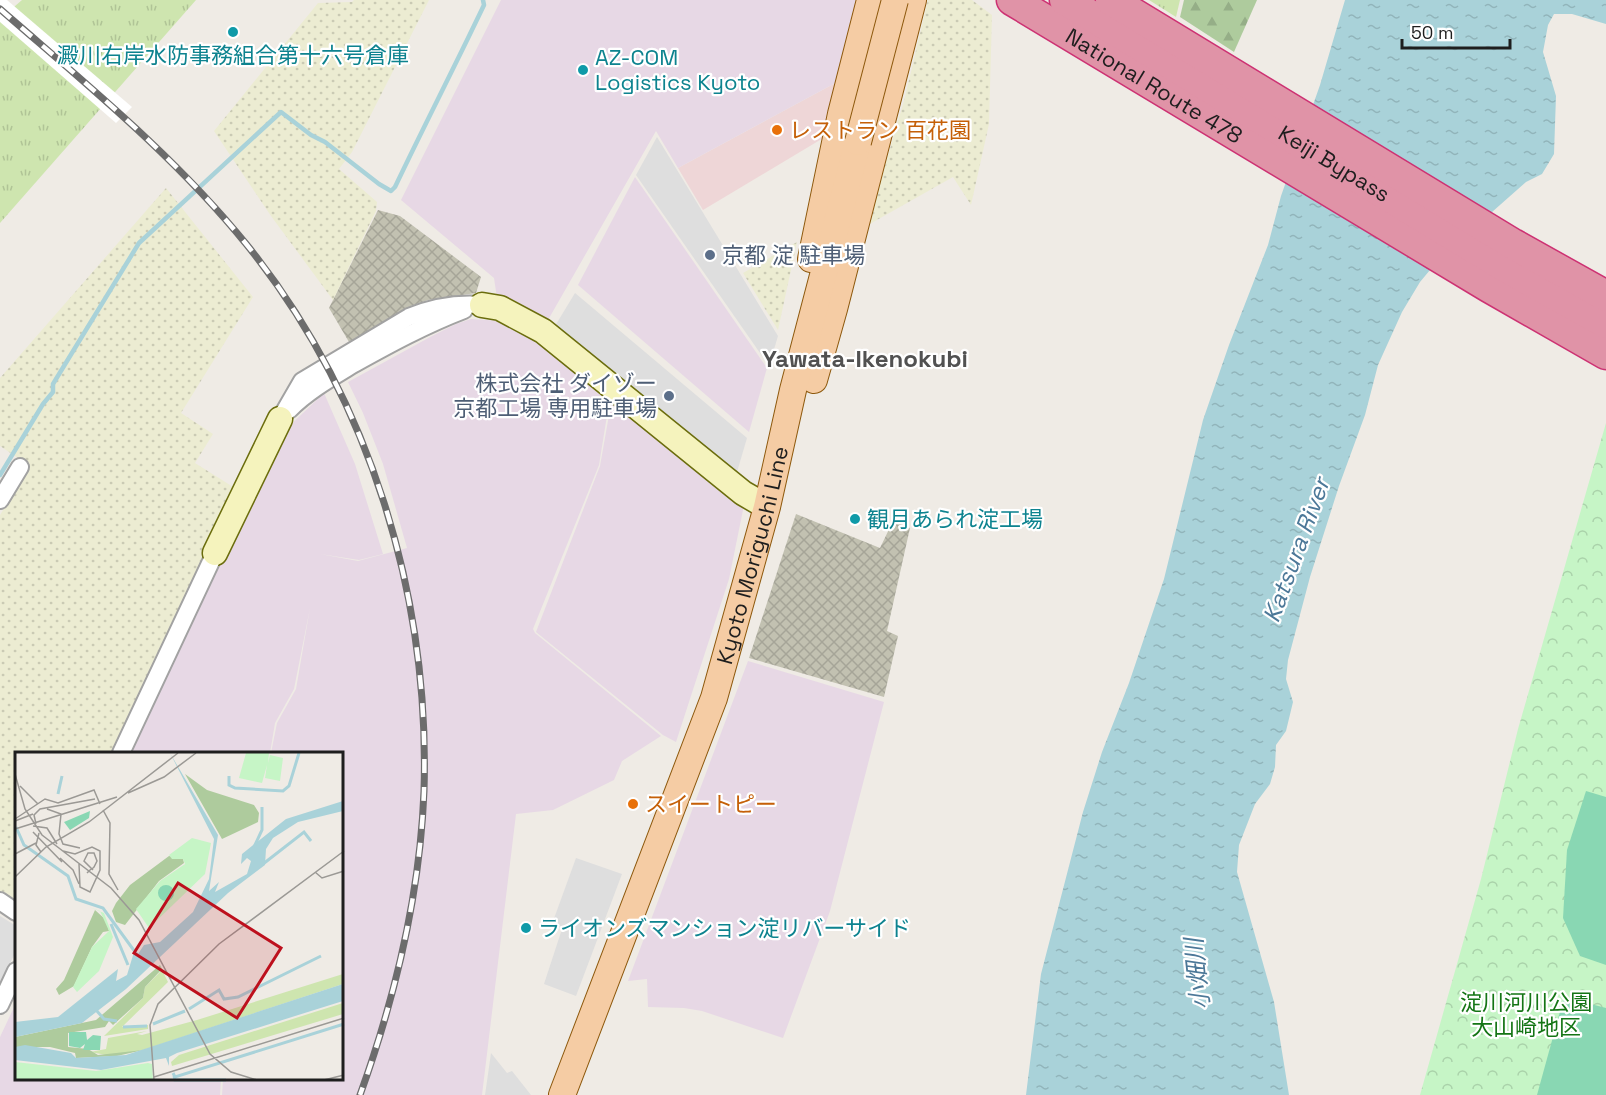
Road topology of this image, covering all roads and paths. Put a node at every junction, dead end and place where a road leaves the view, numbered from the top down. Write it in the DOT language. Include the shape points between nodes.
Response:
graph roads {
  1 [pos="870,0"];
  2 [pos="895,0"];
  3 [pos="913,0"];
  4 [pos="1012,0"];
  5 [pos="1065,0"];
  6 [pos="1111,0"];
  7 [pos="841,114"];
  8 [pos="887,123"];
  9 [pos="1606,296"];
  10 [pos="482,305"];
  11 [pos="1606,323"];
  12 [pos="1606,354"];
  13 [pos="280,419"];
  14 [pos="20,467"];
  15 [pos="0,500"];
  16 [pos="768,502"];
  17 [pos="215,553"];
  18 [pos="122,752"];
  19 [pos="0,902"];
  20 [pos="15,911"];
  21 [pos="15,972"];
  22 [pos="0,1005"];
  23 [pos="562,1095"];
  1 -- 7 [label="main road"];
  2 -- 16 [label="main road, Kyoto Moriguchi Line, bridge" via="793,390"];
  3 -- 8 [label="main road"];
  4 -- 12 [label="highway, National Route 478"];
  5 -- 11 [label="highway, Keiji Bypass" via="1502,265"];
  6 -- 9 [label="highway, Keiji Bypass"];
  7 -- 8 [label="street"];
  7 -- 16 [label="main road" via="772,426 765,466"];
  8 -- 16 [label="main road" via="788,468"];
  10 -- 13 [label="street" via="446,306 409,317 302,381"];
  10 -- 16 [label="street" via="500,308 543,331 743,493"];
  13 -- 17 [label="street"];
  14 -- 15 [label="street"];
  16 -- 23 [label="main road, Kyoto Moriguchi Line" via="714,698"];
  17 -- 18 [label="street"];
  19 -- 20 [label="street"];
  21 -- 22 [label="street"];
}
